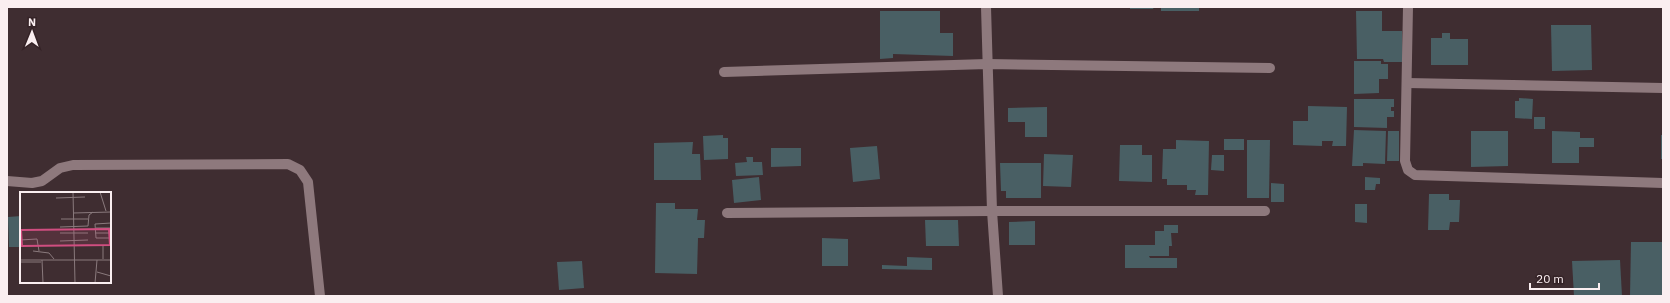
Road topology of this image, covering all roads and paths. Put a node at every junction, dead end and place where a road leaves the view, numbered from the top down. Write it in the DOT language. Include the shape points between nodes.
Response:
graph roads {
  1 [pos="986,7"];
  2 [pos="1408,7"];
  3 [pos="987,64"];
  4 [pos="1270,68"];
  5 [pos="724,72"];
  6 [pos="1407,83"];
  7 [pos="1663,88"];
  8 [pos="7,181"];
  9 [pos="1663,183"];
  10 [pos="992,211"];
  11 [pos="1265,211"];
  12 [pos="727,213"];
  13 [pos="320,296"];
  14 [pos="998,296"];
  1 -- 3 [label="street"];
  2 -- 6 [label="street"];
  3 -- 4 [label="street"];
  3 -- 5 [label="street"];
  3 -- 10 [label="street"];
  6 -- 7 [label="street"];
  6 -- 9 [label="street" via="1405,161 1408,170 1415,175"];
  8 -- 13 [label="street" via="42,181 60,168 73,165 288,164 300,170 308,182"];
  10 -- 11 [label="street"];
  10 -- 12 [label="street"];
  10 -- 14 [label="street"];
}
